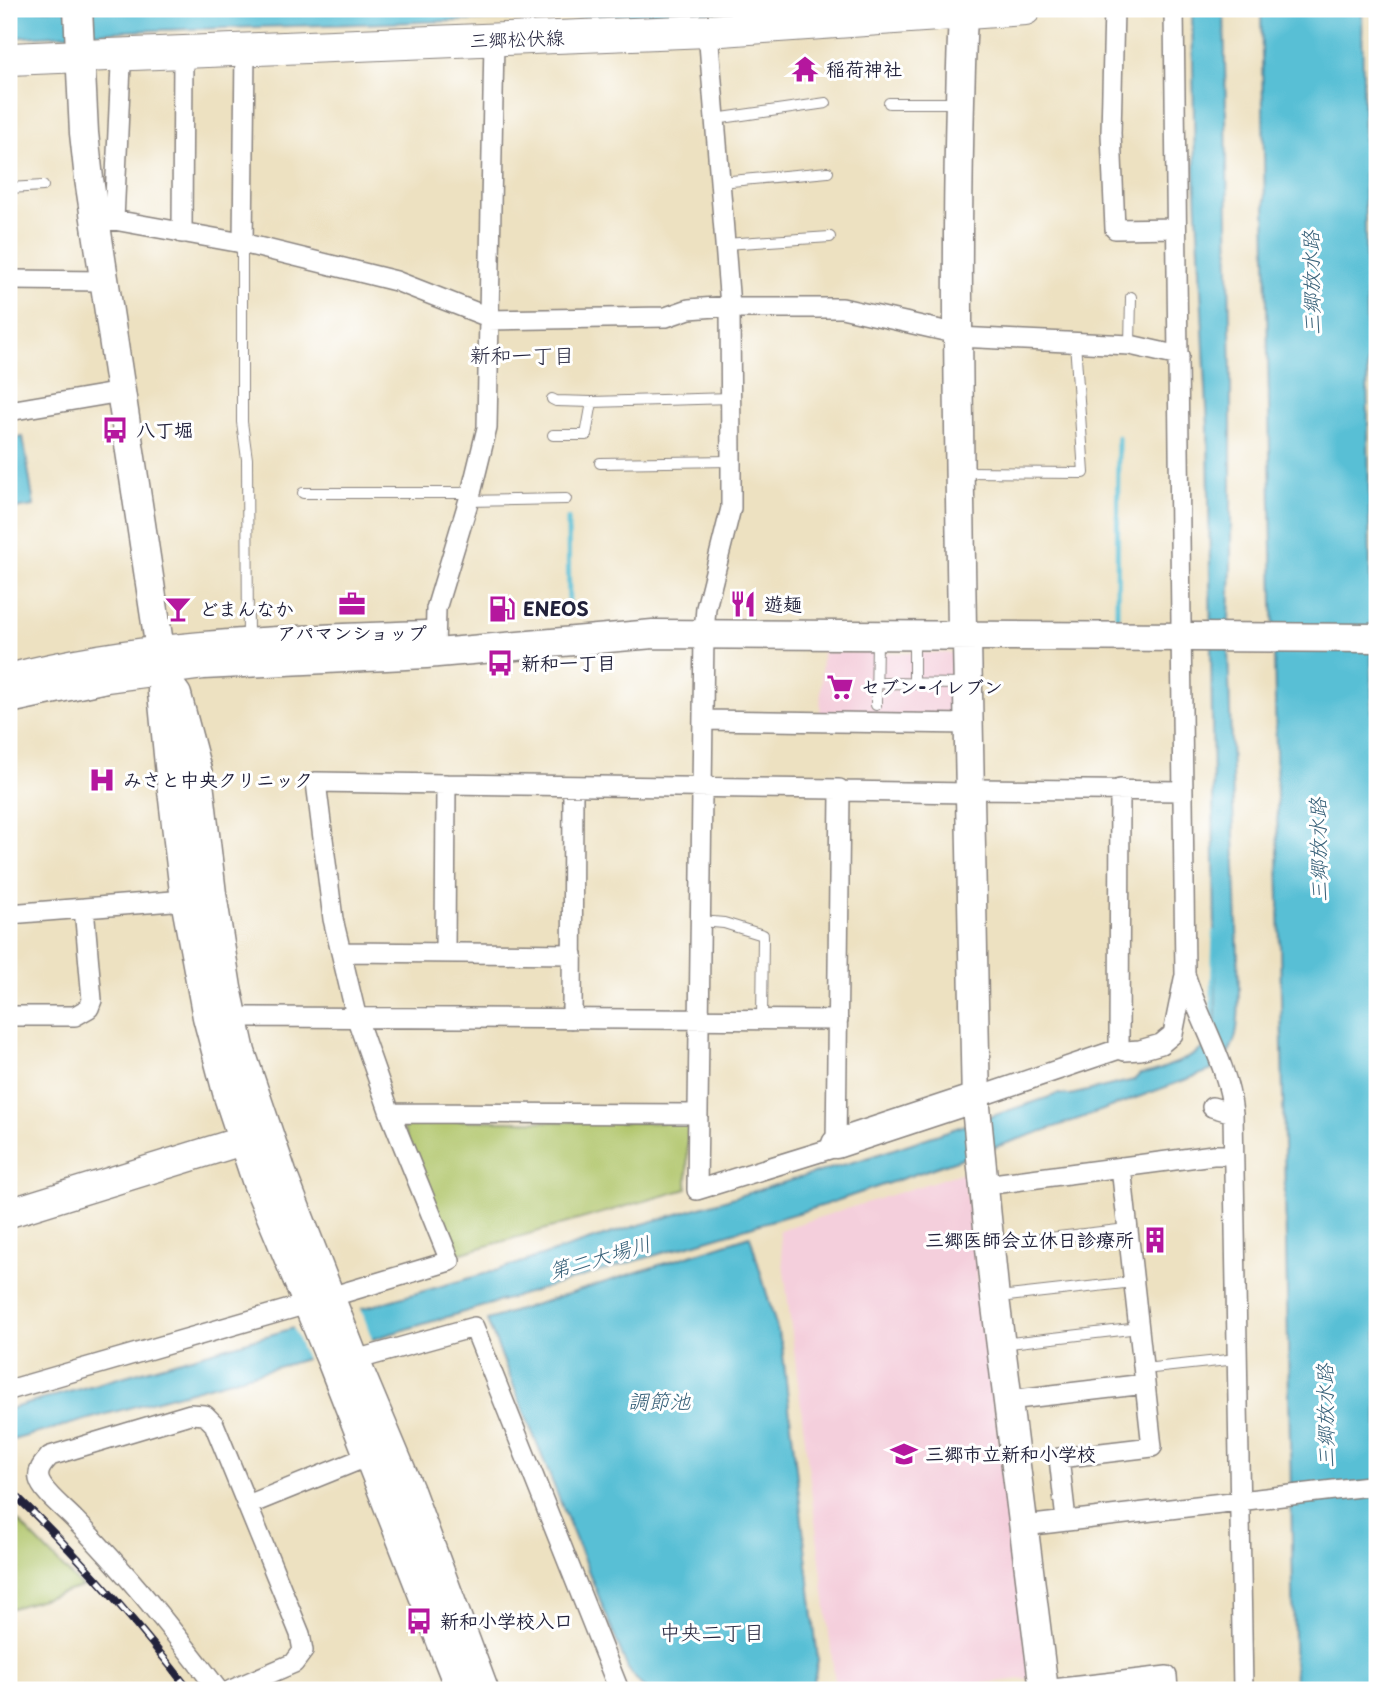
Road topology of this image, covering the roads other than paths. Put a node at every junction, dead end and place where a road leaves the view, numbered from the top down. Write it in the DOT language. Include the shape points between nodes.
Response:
graph roads {
  1 [pos="78,9"];
  2 [pos="1025,9"];
  3 [pos="1114,9"];
  4 [pos="1174,9"];
  5 [pos="963,14"];
  6 [pos="708,31"];
  7 [pos="494,40"];
  8 [pos="244,48"];
  9 [pos="80,49"];
  10 [pos="183,52"];
  11 [pos="9,59"];
  12 [pos="121,65"];
  13 [pos="826,103"];
  14 [pos="889,103"];
  15 [pos="959,103"];
  16 [pos="715,118"];
  17 [pos="828,172"];
  18 [pos="720,182"];
  19 [pos="43,186"];
  20 [pos="9,188"];
  21 [pos="105,221"];
  22 [pos="1177,228"];
  23 [pos="182,233"];
  24 [pos="830,237"];
  25 [pos="242,244"];
  26 [pos="725,244"];
  27 [pos="9,280"];
  28 [pos="104,281"];
  29 [pos="1131,297"];
  30 [pos="730,307"];
  31 [pos="488,318"];
  32 [pos="958,335"];
  33 [pos="1075,342"];
  34 [pos="1130,345"];
  35 [pos="1180,356"];
  36 [pos="121,393"];
  37 [pos="732,398"];
  38 [pos="552,399"];
  39 [pos="592,402"];
  40 [pos="9,411"];
  41 [pos="553,435"];
  42 [pos="732,461"];
  43 [pos="600,463"];
  44 [pos="960,472"];
  45 [pos="303,493"];
  46 [pos="469,497"];
  47 [pos="566,499"];
  48 [pos="704,633"];
  49 [pos="877,635"];
  50 [pos="915,635"];
  51 [pos="964,635"];
  52 [pos="1185,636"];
  53 [pos="1377,638"];
  54 [pos="248,641"];
  55 [pos="435,644"];
  56 [pos="161,660"];
  57 [pos="9,678"];
  58 [pos="876,683"];
  59 [pos="914,684"];
  60 [pos="967,684"];
  61 [pos="9,699"];
  62 [pos="876,705"];
  63 [pos="703,720"];
  64 [pos="968,724"];
  65 [pos="446,784"];
  66 [pos="573,786"];
  67 [pos="702,786"];
  68 [pos="1119,789"];
  69 [pos="840,791"];
  70 [pos="969,791"];
  71 [pos="1182,791"];
  72 [pos="185,900"];
  73 [pos="84,908"];
  74 [pos="9,914"];
  75 [pos="701,921"];
  76 [pos="341,951"];
  77 [pos="445,953"];
  78 [pos="573,954"];
  79 [pos="1185,974"];
  80 [pos="9,1016"];
  81 [pos="233,1019"];
  82 [pos="357,1019"];
  83 [pos="572,1019"];
  84 [pos="700,1019"];
  85 [pos="762,1020"];
  86 [pos="838,1020"];
  87 [pos="1119,1049"];
  88 [pos="976,1102"];
  89 [pos="1212,1107"];
  90 [pos="390,1113"];
  91 [pos="1233,1113"];
  92 [pos="698,1114"];
  93 [pos="268,1133"];
  94 [pos="241,1141"];
  95 [pos="836,1144"];
  96 [pos="1233,1155"];
  97 [pos="1121,1167"];
  98 [pos="983,1171"];
  99 [pos="9,1213"];
  100 [pos="1127,1229"];
  101 [pos="990,1245"];
  102 [pos="1133,1282"];
  103 [pos="995,1298"];
  104 [pos="320,1304"];
  105 [pos="1139,1328"];
  106 [pos="1001,1344"];
  107 [pos="346,1358"];
  108 [pos="1237,1359"];
  109 [pos="1145,1376"];
  110 [pos="9,1390"];
  111 [pos="1008,1401"];
  112 [pos="369,1456"];
  113 [pos="1377,1485"];
  114 [pos="1248,1499"];
  115 [pos="248,1505"];
  116 [pos="1066,1520"];
  117 [pos="1024,1526"];
  118 [pos="218,1690"];
  119 [pos="231,1690"];
  120 [pos="460,1690"];
  121 [pos="484,1690"];
  122 [pos="619,1690"];
  123 [pos="1044,1690"];
  124 [pos="1168,1690"];
  125 [pos="1244,1690"];
  1 -- 9 [label="street"];
  2 -- 5 [label="main road, 三郷松伏線"];
  3 -- 22 [label="street" via="1111,133 1115,229"];
  4 -- 22 [label="street"];
  5 -- 6 [label="main road, 三郷松伏線"];
  5 -- 15 [label="street"];
  6 -- 7 [label="main road, 三郷松伏線"];
  6 -- 16 [label="street"];
  7 -- 8 [label="main road, 三郷松伏線"];
  7 -- 31 [label="street"];
  8 -- 10 [label="main road, 三郷松伏線"];
  8 -- 25 [label="street"];
  9 -- 10 [label="main road, 三郷松伏線"];
  9 -- 11 [label="main road, 三郷松伏線"];
  9 -- 21 [label="street" via="84,133"];
  10 -- 23 [label="street"];
  12 -- 21 [label="street"];
  13 -- 16 [label="lane"];
  14 -- 15 [label="lane"];
  15 -- 32 [label="street"];
  16 -- 18 [label="street"];
  17 -- 18 [label="lane"];
  18 -- 26 [label="street"];
  19 -- 20 [label="lane"];
  21 -- 23 [label="street"];
  21 -- 28 [label="street"];
  22 -- 35 [label="street"];
  23 -- 25 [label="street"];
  24 -- 26 [label="lane"];
  25 -- 31 [label="street" via="396,281"];
  25 -- 54 [label="lane"];
  26 -- 30 [label="street"];
  27 -- 28 [label="street"];
  28 -- 36 [label="street"];
  29 -- 34 [label="lane"];
  30 -- 31 [label="street" via="689,309 666,317"];
  30 -- 32 [label="street" via="842,308"];
  30 -- 37 [label="street"];
  31 -- 46 [label="street" via="487,428"];
  32 -- 33 [label="street"];
  32 -- 44 [label="street"];
  33 -- 34 [label="street"];
  33 -- 44 [label="lane" via="1084,473"];
  34 -- 35 [label="street"];
  35 -- 52 [label="street"];
  36 -- 40 [label="street"];
  36 -- 56 [label="street"];
  37 -- 39 [label="lane"];
  37 -- 42 [label="street"];
  38 -- 39 [label="lane"];
  39 -- 41 [label="lane" via="586,435"];
  42 -- 43 [label="lane"];
  42 -- 48 [label="street" via="731,508"];
  44 -- 51 [label="street"];
  45 -- 46 [label="lane"];
  46 -- 47 [label="lane"];
  46 -- 55 [label="street" via="436,609"];
  48 -- 49 [label="street"];
  48 -- 55 [label="street" via="605,630"];
  48 -- 63 [label="street"];
  49 -- 50 [label="street"];
  49 -- 58 [label="lane"];
  50 -- 51 [label="street"];
  50 -- 59 [label="lane"];
  51 -- 52 [label="street"];
  51 -- 60 [label="street"];
  52 -- 53 [label="street"];
  52 -- 71 [label="street"];
  54 -- 55 [label="street"];
  54 -- 56 [label="street"];
  55 -- 56 [label="street" via="249,662"];
  56 -- 57 [label="street" via="58,666"];
  56 -- 61 [label="street"];
  56 -- 72 [label="street"];
  56 -- 81 [label="street" via="177,695 198,774"];
  58 -- 59 [label="lane"];
  58 -- 62 [label="lane"];
  59 -- 60 [label="lane"];
  60 -- 64 [label="street"];
  63 -- 64 [label="street"];
  63 -- 67 [label="street"];
  64 -- 70 [label="street"];
  65 -- 66 [label="street"];
  65 -- 76 [label="street" via="316,782"];
  65 -- 77 [label="street"];
  66 -- 67 [label="street"];
  66 -- 78 [label="street"];
  67 -- 69 [label="street"];
  67 -- 75 [label="street"];
  68 -- 70 [label="street"];
  68 -- 71 [label="street"];
  68 -- 87 [label="street"];
  69 -- 70 [label="street"];
  69 -- 86 [label="street"];
  70 -- 88 [label="street"];
  71 -- 79 [label="street"];
  72 -- 73 [label="street"];
  72 -- 94 [label="street" via="212,1038"];
  73 -- 74 [label="street"];
  73 -- 80 [label="street" via="89,1008 75,1016"];
  75 -- 84 [label="street"];
  75 -- 85 [label="lane" via="763,935"];
  76 -- 77 [label="street"];
  76 -- 82 [label="street"];
  77 -- 78 [label="street"];
  78 -- 83 [label="street"];
  79 -- 87 [label="street" via="1173,1034 1161,1044"];
  79 -- 91 [label="street" via="1231,1090"];
  81 -- 82 [label="street"];
  81 -- 93 [label="street"];
  82 -- 83 [label="street"];
  82 -- 90 [label="street"];
  83 -- 84 [label="street"];
  84 -- 85 [label="street"];
  84 -- 92 [label="street"];
  85 -- 86 [label="street"];
  86 -- 95 [label="street"];
  87 -- 88 [label="street"];
  88 -- 95 [label="street"];
  88 -- 98 [label="street"];
  89 -- 91 [label="street"];
  90 -- 92 [label="street"];
  90 -- 104 [label="street" via="450,1261"];
  91 -- 96 [label="street"];
  92 -- 95 [label="street" via="697,1190"];
  93 -- 94 [label="street"];
  93 -- 104 [label="street"];
  94 -- 99 [label="street"];
  94 -- 104 [label="street"];
  96 -- 97 [label="street"];
  96 -- 108 [label="street"];
  97 -- 98 [label="street"];
  97 -- 100 [label="street"];
  98 -- 101 [label="street"];
  100 -- 101 [label="lane"];
  100 -- 102 [label="street"];
  101 -- 103 [label="street"];
  102 -- 103 [label="lane"];
  102 -- 105 [label="street"];
  103 -- 106 [label="street"];
  104 -- 107 [label="street"];
  104 -- 110 [label="street"];
  105 -- 106 [label="lane"];
  105 -- 109 [label="street"];
  106 -- 111 [label="street"];
  107 -- 112 [label="street"];
  107 -- 121 [label="street" via="410,1491"];
  107 -- 122 [label="street" via="474,1326"];
  108 -- 109 [label="lane"];
  108 -- 114 [label="street"];
  109 -- 111 [label="street"];
  109 -- 116 [label="street" via="1153,1447 1059,1458"];
  111 -- 117 [label="street"];
  112 -- 115 [label="street"];
  112 -- 120 [label="street"];
  113 -- 114 [label="street"];
  114 -- 116 [label="street"];
  114 -- 125 [label="street"];
  115 -- 118 [label="street" via="214,1424 205,1415 190,1414 50,1456 40,1467 44,1488 140,1593"];
  115 -- 119 [label="street" via="303,1651 294,1663"];
  116 -- 117 [label="street"];
  117 -- 123 [label="street"];
  123 -- 124 [label="street" via="1167,1676"];
}
